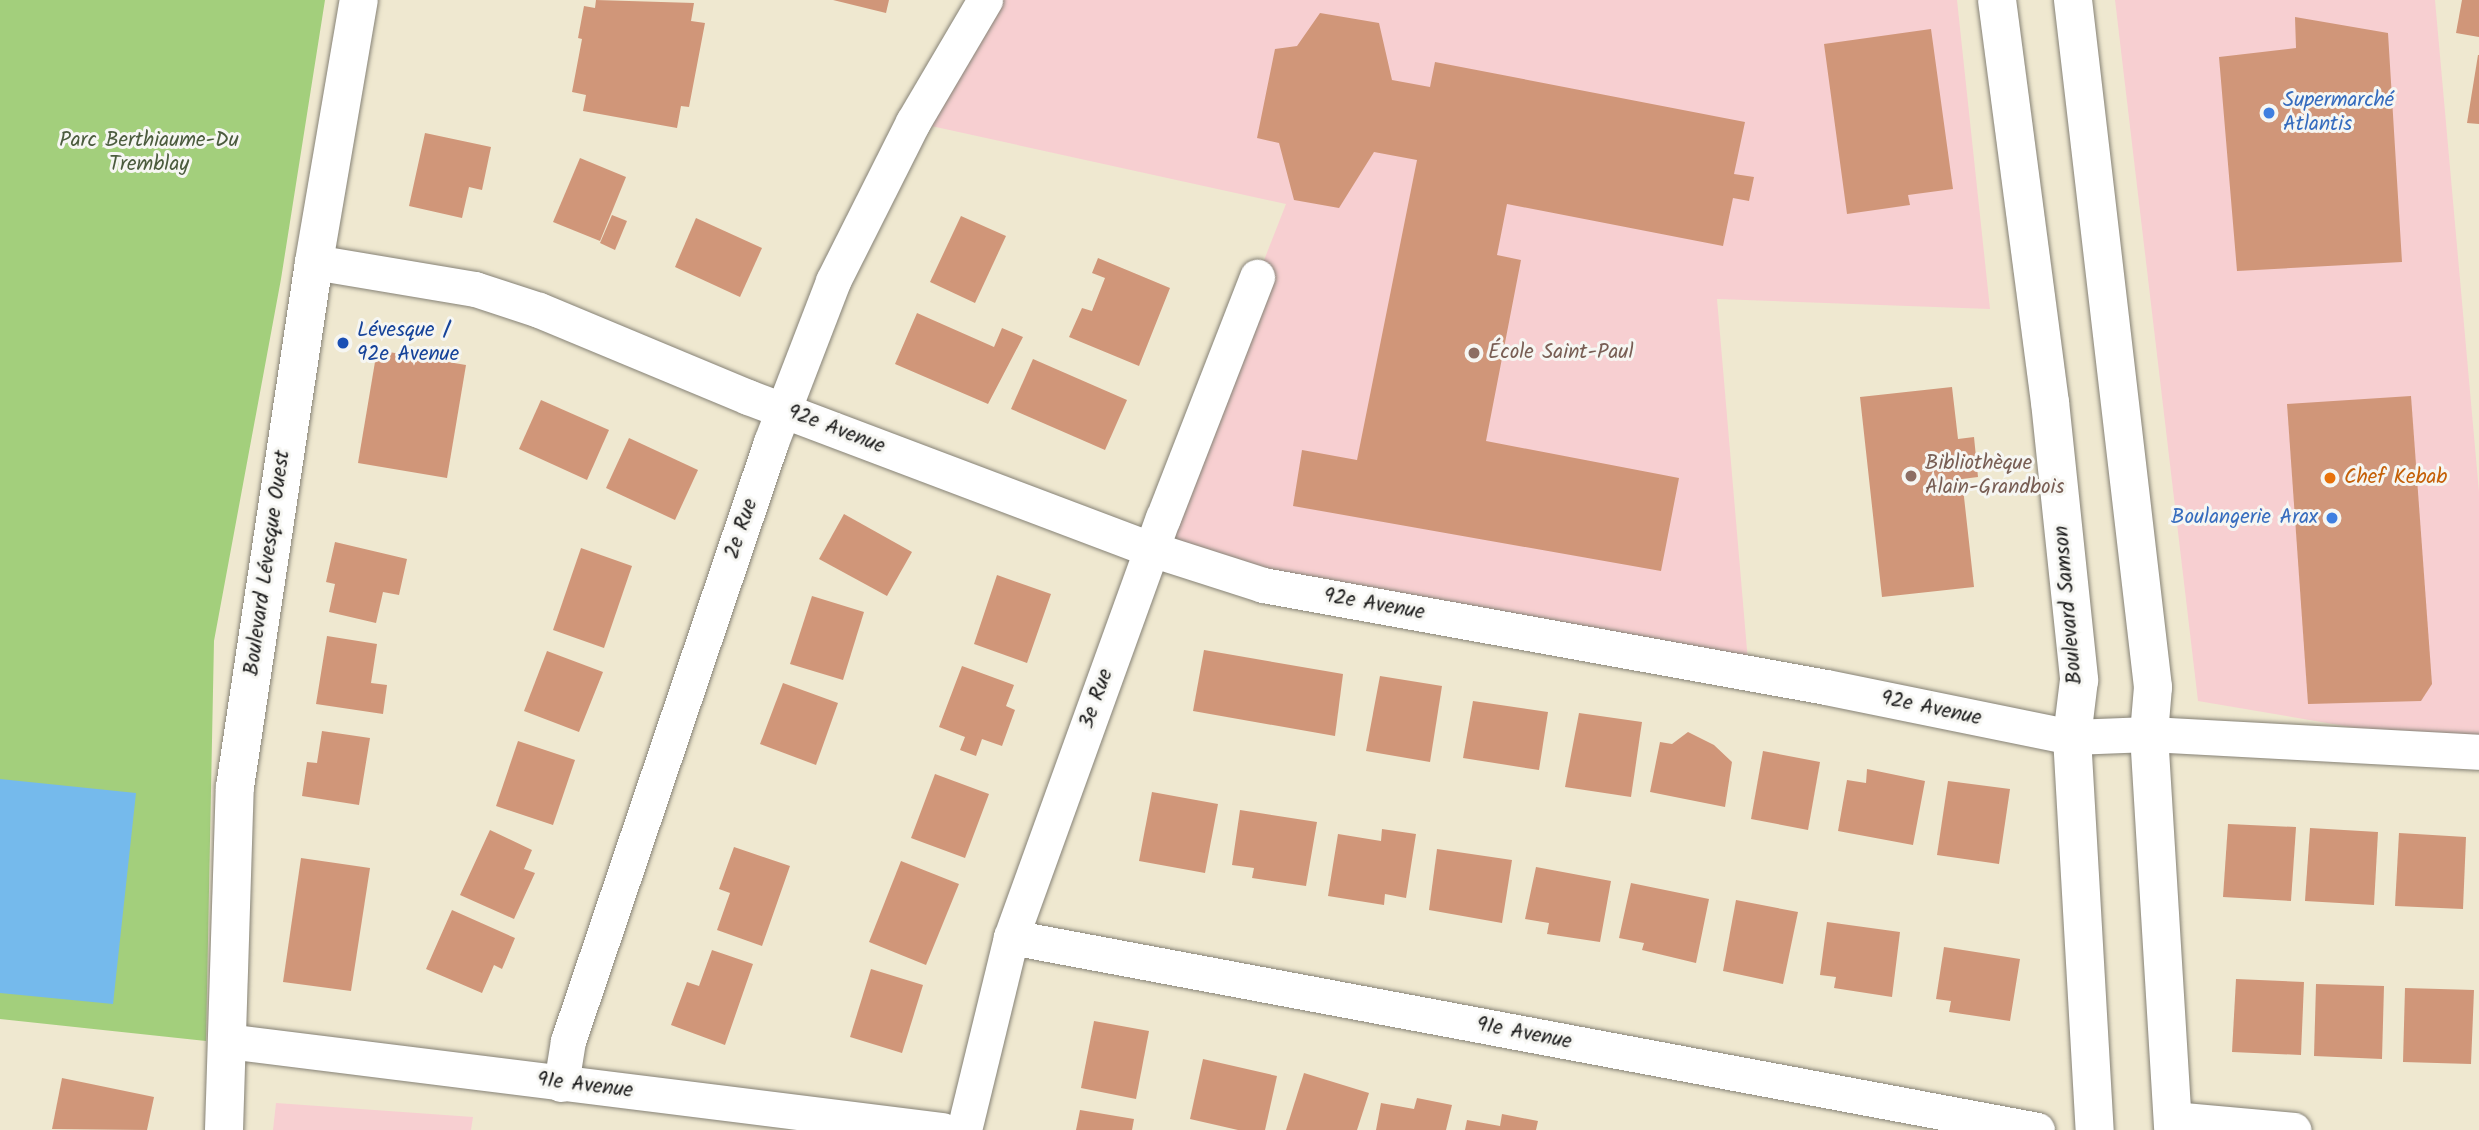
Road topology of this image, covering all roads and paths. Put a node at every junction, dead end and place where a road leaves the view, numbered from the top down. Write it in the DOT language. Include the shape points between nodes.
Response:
graph roads {
  1 [pos="359,0"];
  2 [pos="985,0"];
  3 [pos="1997,0"];
  4 [pos="2073,0"];
  5 [pos="314,262"];
  6 [pos="1257,277"];
  7 [pos="783,410"];
  8 [pos="1151,550"];
  9 [pos="2150,734"];
  10 [pos="2072,737"];
  11 [pos="2479,752"];
  12 [pos="1011,937"];
  13 [pos="227,1041"];
  14 [pos="561,1084"];
  15 [pos="2173,1125"];
  16 [pos="224,1130"];
  17 [pos="942,1130"];
  18 [pos="964,1130"];
  19 [pos="2037,1130"];
  20 [pos="2093,1130"];
  21 [pos="2293,1130"];
  1 -- 5 [label="street, Boulevard Lévesque Ouest"];
  2 -- 7 [label="street, 2e Rue" via="913,122 834,281"];
  3 -- 10 [label="street, Boulevard Samson" via="2074,630 2079,680"];
  4 -- 9 [label="street" via="2153,687"];
  5 -- 7 [label="street, 92e Avenue" via="475,289"];
  5 -- 13 [label="street, Boulevard Lévesque Ouest" via="235,787"];
  6 -- 8 [label="street, 3e Rue"];
  7 -- 8 [label="street, 92e Avenue"];
  7 -- 14 [label="street, 2e Rue" via="568,1041"];
  8 -- 10 [label="street, 92e Avenue" via="1264,585 1826,687"];
  8 -- 12 [label="street, 3e Rue"];
  9 -- 10 [label="street, 92e Avenue"];
  9 -- 11 [label="street, 92e Avenue"];
  9 -- 15 [label="street"];
  10 -- 20 [label="street, Boulevard Samson"];
  12 -- 18 [label="street, 3e Rue"];
  12 -- 19 [label="street, 91e Avenue"];
  13 -- 14 [label="street, 91e Avenue"];
  13 -- 16 [label="street, Boulevard Lévesque Ouest"];
  14 -- 17 [label="street, 91e Avenue"];
  15 -- 21 [label="street"];
}
